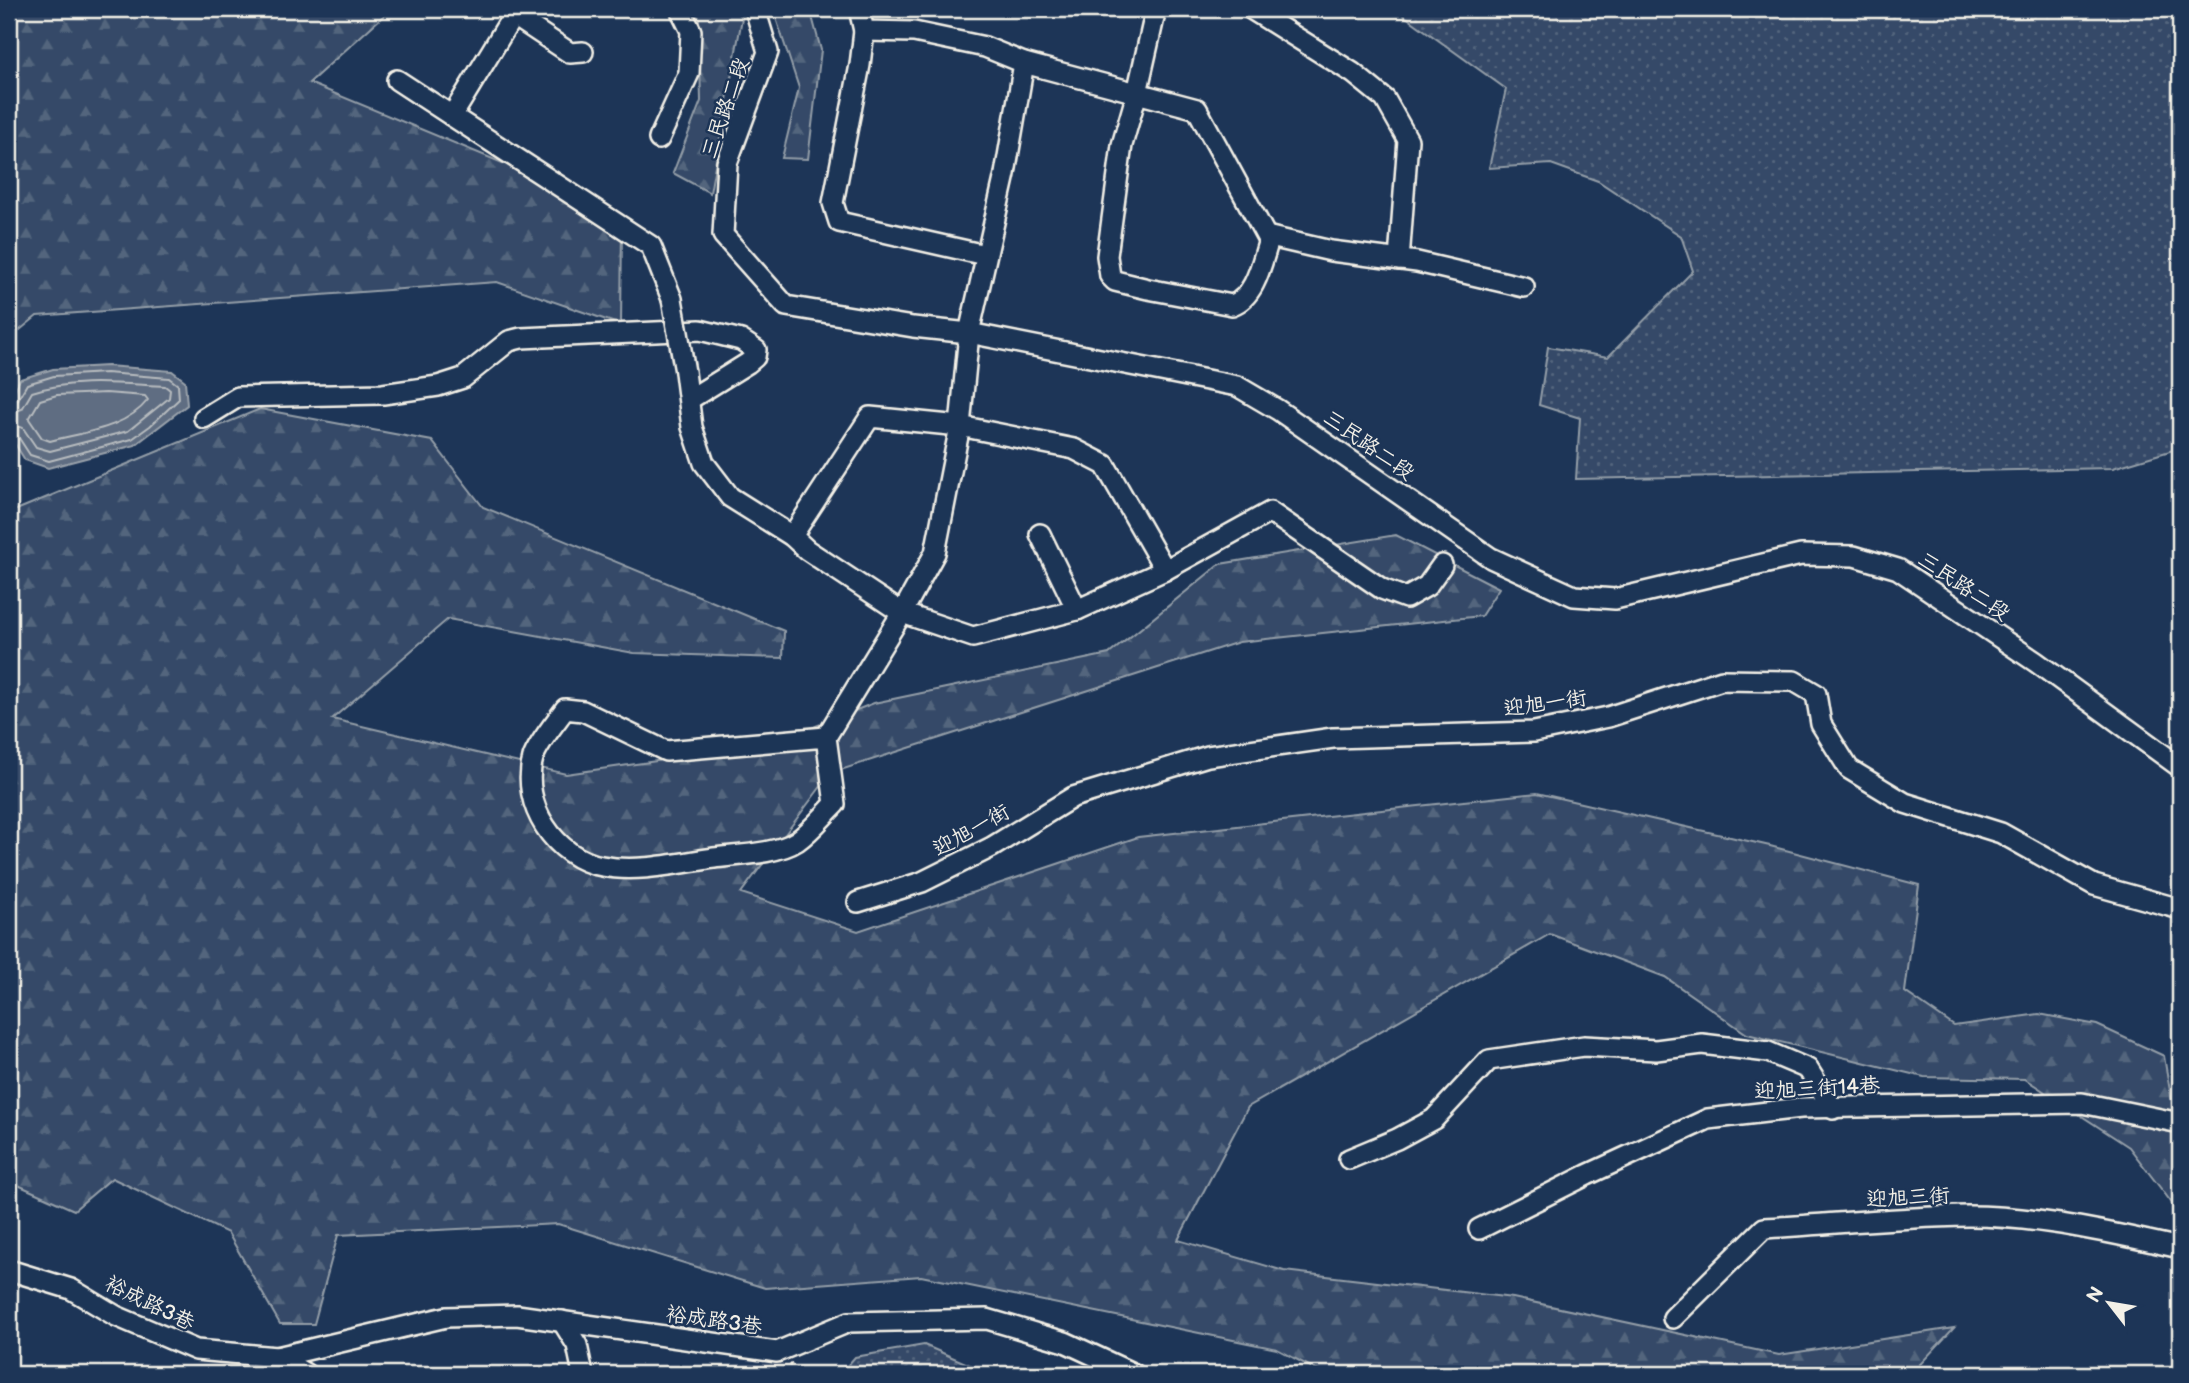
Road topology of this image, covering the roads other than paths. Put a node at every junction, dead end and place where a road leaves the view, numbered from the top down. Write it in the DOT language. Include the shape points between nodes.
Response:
graph roads {
  1 [pos="680,9"];
  2 [pos="755,9"];
  3 [pos="859,9"];
  4 [pos="1156,9"];
  5 [pos="1251,9"];
  6 [pos="515,12"];
  7 [pos="864,31"];
  8 [pos="583,52"];
  9 [pos="1024,63"];
  10 [pos="397,80"];
  11 [pos="1137,93"];
  12 [pos="452,116"];
  13 [pos="659,139"];
  14 [pos="1270,237"];
  15 [pos="985,255"];
  16 [pos="1399,260"];
  17 [pos="1524,287"];
  18 [pos="969,333"];
  19 [pos="690,399"];
  20 [pos="204,418"];
  21 [pos="960,426"];
  22 [pos="1040,534"];
  23 [pos="792,536"];
  24 [pos="1443,565"];
  25 [pos="1165,570"];
  26 [pos="1077,610"];
  27 [pos="902,613"];
  28 [pos="826,737"];
  29 [pos="2180,767"];
  30 [pos="858,902"];
  31 [pos="2180,909"];
  32 [pos="1833,1109"];
  33 [pos="2180,1123"];
  34 [pos="1349,1159"];
  35 [pos="1479,1229"];
  36 [pos="2180,1248"];
  37 [pos="9,1270"];
  38 [pos="1673,1318"];
  39 [pos="562,1321"];
  40 [pos="277,1357"];
  41 [pos="306,1374"];
  42 [pos="583,1374"];
  43 [pos="1135,1374"];
  1 -- 13 [label="street" via="691,31 690,73"];
  2 -- 18 [label="street, 三民路二段" via="768,52 726,163 723,235 786,306"];
  3 -- 7 [label="street"];
  4 -- 11 [label="street"];
  5 -- 16 [label="street" via="1353,73 1385,99 1408,140"];
  6 -- 8 [label="street" via="570,53"];
  6 -- 12 [label="street"];
  7 -- 9 [label="street" via="915,32 985,47"];
  7 -- 15 [label="street" via="833,203 839,222"];
  9 -- 11 [label="street"];
  9 -- 15 [label="street"];
  10 -- 12 [label="street"];
  11 -- 14 [label="street" via="1197,109"];
  11 -- 14 [label="street" via="1122,145 1107,256 1110,276 1148,289 1232,305 1249,295"];
  12 -- 19 [label="street, bridge" via="651,246 672,299"];
  14 -- 16 [label="street"];
  15 -- 18 [label="street"];
  16 -- 17 [label="street"];
  18 -- 21 [label="street"];
  18 -- 29 [label="street, 三民路二段" via="1237,386 1491,558 1574,596 1615,599 1801,555 1854,556 1898,569"];
  19 -- 20 [label="street" via="748,363 756,350 741,340 700,330 520,338 509,341 463,378 438,386 383,394 238,397"];
  19 -- 23 [label="street" via="692,427 704,463 730,497"];
  21 -- 23 [label="street" via="870,417"];
  21 -- 25 [label="street" via="1074,449 1105,466"];
  21 -- 27 [label="street" via="935,552"];
  22 -- 26 [label="street"];
  23 -- 27 [label="street"];
  24 -- 25 [label="street" via="1427,586 1406,598 1382,589 1269,512"];
  25 -- 26 [label="street"];
  26 -- 27 [label="street" via="973,637"];
  27 -- 28 [label="street"];
  28 -- 28 [label="street" via="835,804 795,842 770,850 642,868 602,866 559,846 542,821 529,783 534,755 565,709 583,710 666,751"];
  30 -- 31 [label="street, 迎旭一街" via="922,882 992,847 1073,797 1208,756 1334,738 1534,732 1608,716 1721,680 1767,679 1794,681 1816,694 1821,724 1849,769 1905,803 2001,834 2094,885"];
  32 -- 33 [label="street, 迎旭三街14巷" via="2082,1103"];
  32 -- 34 [label="street" via="1808,1069 1768,1052 1702,1044 1656,1050 1584,1046 1489,1060 1434,1119"];
  32 -- 35 [label="street, 迎旭三街14巷" via="1801,1108 1708,1119"];
  36 -- 38 [label="street, 迎旭三街" via="2035,1221 1969,1216 1763,1228"];
  37 -- 40 [label="street, 裕成路3巷" via="71,1289 116,1316 196,1350"];
  39 -- 40 [label="street, 裕成路3巷" via="517,1315 446,1317"];
  39 -- 42 [label="street" via="577,1345"];
  39 -- 43 [label="street, 裕成路3巷" via="777,1352 849,1322 987,1319 1065,1342"];
  40 -- 41 [label="street, 裕成路3巷"];
}
